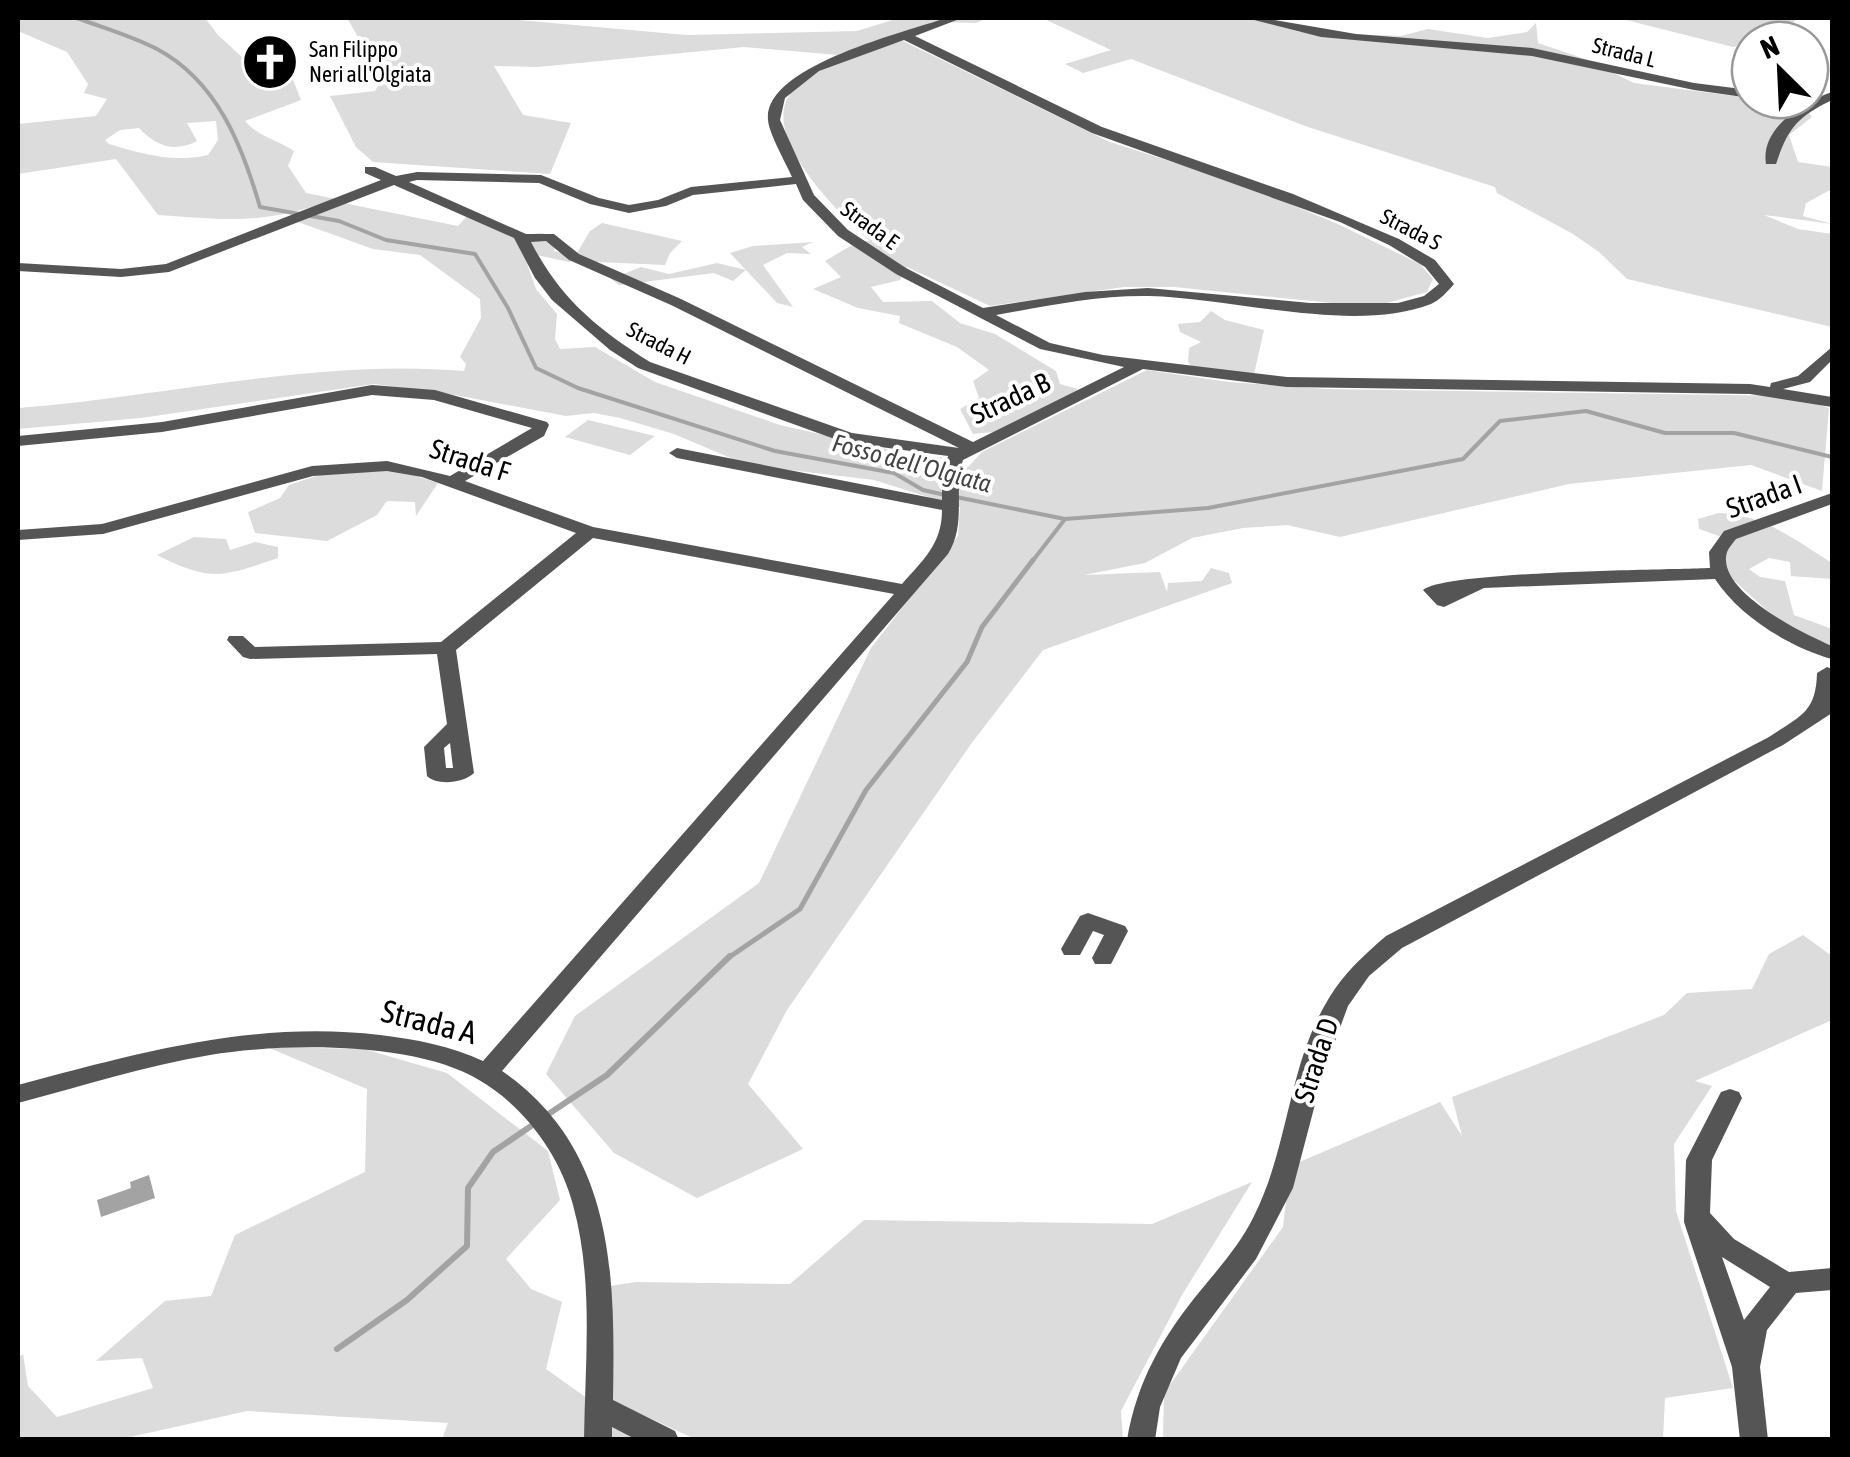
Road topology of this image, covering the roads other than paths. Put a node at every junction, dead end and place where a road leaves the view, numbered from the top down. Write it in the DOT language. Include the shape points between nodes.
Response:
graph roads {
  1 [pos="956,18"];
  2 [pos="1252,18"];
  3 [pos="905,36"];
  4 [pos="1730,91"];
  5 [pos="1832,95"];
  6 [pos="1770,161"];
  7 [pos="370,170"];
  8 [pos="467,177"];
  9 [pos="392,180"];
  10 [pos="799,180"];
  11 [pos="424,193"];
  12 [pos="522,238"];
  13 [pos="18,266"];
  14 [pos="980,313"];
  15 [pos="1832,352"];
  16 [pos="1140,365"];
  17 [pos="1832,380"];
  18 [pos="1808,391"];
  19 [pos="1832,402"];
  20 [pos="1832,411"];
  21 [pos="18,441"];
  22 [pos="965,450"];
  23 [pos="678,453"];
  24 [pos="452,482"];
  25 [pos="1832,498"];
  26 [pos="952,500"];
  27 [pos="589,532"];
  28 [pos="18,536"];
  29 [pos="1721,572"];
  30 [pos="1480,583"];
  31 [pos="904,590"];
  32 [pos="236,640"];
  33 [pos="446,648"];
  34 [pos="1830,666"];
  35 [pos="1832,704"];
  36 [pos="457,726"];
  37 [pos="1798,727"];
  38 [pos="1072,948"];
  39 [pos="1104,958"];
  40 [pos="487,1073"];
  41 [pos="18,1094"];
  42 [pos="1730,1098"];
  43 [pos="1717,1252"];
  44 [pos="1832,1279"];
  45 [pos="1788,1285"];
  46 [pos="1746,1367"];
  47 [pos="598,1406"];
  48 [pos="598,1440"];
  49 [pos="665,1440"];
  50 [pos="1141,1440"];
  51 [pos="1754,1440"];
  1 -- 3 [label="street, Strada E"];
  2 -- 4 [label="street, Strada L" via="1342,37 1538,53"];
  3 -- 10 [label="street, Strada E" via="816,68 779,97 774,120"];
  3 -- 14 [label="street, Strada S" via="1099,131 1262,185 1379,236 1431,262 1448,284 1424,304 1383,310 1154,292"];
  5 -- 6 [label="street" via="1792,119 1777,136"];
  7 -- 9 [label="street"];
  8 -- 9 [label="street"];
  8 -- 10 [label="street" via="547,179 626,210 691,191"];
  8 -- 11 [label="street"];
  9 -- 11 [label="street"];
  9 -- 13 [label="street" via="156,271"];
  10 -- 14 [label="street, Strada E" via="818,210 856,243"];
  11 -- 12 [label="street"];
  12 -- 22 [label="street" via="548,237 574,258 676,302"];
  12 -- 22 [label="street, Strada H" via="557,298 644,364 858,440"];
  14 -- 16 [label="street, Strada E" via="1062,352"];
  15 -- 18 [label="street"];
  16 -- 18 [label="street" via="1320,384"];
  16 -- 22 [label="street, Strada B"];
  17 -- 18 [label="street"];
  18 -- 19 [label="street"];
  18 -- 20 [label="street"];
  21 -- 24 [label="street" via="162,426 372,390 434,395 541,426"];
  22 -- 26 [label="street, Strada B" via="952,465"];
  23 -- 26 [label="street"];
  24 -- 27 [label="street, Strada F"];
  24 -- 28 [label="street, Strada F" via="386,466 328,468 103,529"];
  25 -- 29 [label="street, Strada I" via="1730,535 1719,549"];
  26 -- 31 [label="street, Strada B" via="950,538"];
  27 -- 31 [label="street, Strada F"];
  27 -- 33 [label="street"];
  29 -- 30 [label="street"];
  29 -- 34 [label="street" via="1757,614"];
  31 -- 40 [label="street, Strada B"];
  32 -- 33 [label="street" via="250,653"];
  33 -- 36 [label="street"];
  34 -- 37 [label="street, Strada D" via="1826,699"];
  35 -- 37 [label="street, Strada D"];
  37 -- 50 [label="street, Strada D" via="1394,942 1360,968 1318,1042 1272,1209 1167,1356 1154,1380"];
  38 -- 39 [label="street" via="1088,921 1117,931"];
  40 -- 41 [label="street, Strada A" via="373,1043 289,1038 196,1049"];
  40 -- 47 [label="street, Strada A" via="539,1121 576,1176 594,1234"];
  42 -- 43 [label="street" via="1699,1160 1697,1212"];
  43 -- 45 [label="street"];
  43 -- 46 [label="street"];
  44 -- 45 [label="street"];
  45 -- 46 [label="street" via="1754,1326"];
  46 -- 51 [label="street"];
  47 -- 48 [label="street, Strada A"];
  47 -- 49 [label="street"];
}
